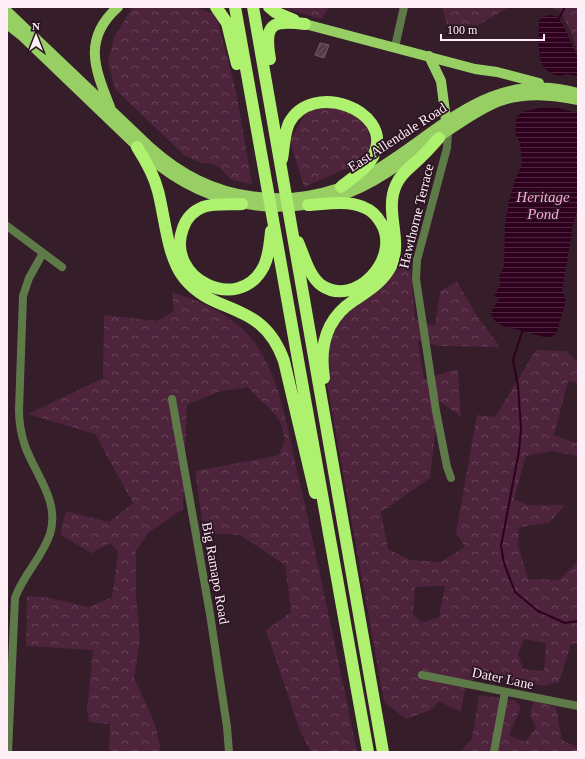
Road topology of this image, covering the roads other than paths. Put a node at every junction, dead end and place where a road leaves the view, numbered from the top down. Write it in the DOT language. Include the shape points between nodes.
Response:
graph roads {
  1 [pos="216,7"];
  2 [pos="235,7"];
  3 [pos="252,7"];
  4 [pos="269,7"];
  5 [pos="404,7"];
  6 [pos="116,8"];
  7 [pos="7,11"];
  8 [pos="7,24"];
  9 [pos="305,24"];
  10 [pos="395,47"];
  11 [pos="429,56"];
  12 [pos="553,87"];
  13 [pos="578,93"];
  14 [pos="578,100"];
  15 [pos="112,110"];
  16 [pos="271,120"];
  17 [pos="444,130"];
  18 [pos="259,138"];
  19 [pos="137,147"];
  20 [pos="280,170"];
  21 [pos="341,187"];
  22 [pos="242,204"];
  23 [pos="308,205"];
  24 [pos="289,219"];
  25 [pos="273,220"];
  26 [pos="7,226"];
  27 [pos="43,253"];
  28 [pos="62,267"];
  29 [pos="172,399"];
  30 [pos="327,439"];
  31 [pos="451,478"];
  32 [pos="336,568"];
  33 [pos="422,675"];
  34 [pos="505,692"];
  35 [pos="578,706"];
  36 [pos="8,752"];
  37 [pos="229,752"];
  38 [pos="368,752"];
  39 [pos="383,752"];
  40 [pos="494,752"];
  1 -- 18 [label="highway" via="229,27 243,94"];
  2 -- 18 [label="highway"];
  3 -- 16 [label="highway"];
  4 -- 9 [label="highway" via="279,14"];
  5 -- 10 [label="street"];
  6 -- 15 [label="main road" via="100,32 94,53 97,75"];
  7 -- 15 [label="main road, East Allendale Road"];
  8 -- 19 [label="main road, East Allendale Road"];
  9 -- 10 [label="main road"];
  9 -- 16 [label="highway" via="278,23 269,32 267,45 273,82"];
  10 -- 11 [label="main road"];
  11 -- 12 [label="main road"];
  11 -- 17 [label="main road, Hawthorne Terrace" via="441,81"];
  12 -- 13 [label="main road, East Allendale Road"];
  12 -- 17 [label="main road, East Allendale Road" via="529,86 499,92 481,100"];
  14 -- 17 [label="main road, East Allendale Road" via="550,95 514,97 490,105"];
  15 -- 21 [label="main road, East Allendale Road" via="170,164 212,186 244,196 272,199 306,196"];
  16 -- 20 [label="highway"];
  17 -- 21 [label="main road, East Allendale Road"];
  17 -- 23 [label="main road, East Allendale Road" via="366,186 337,198"];
  17 -- 30 [label="highway" via="422,156 401,175 396,185 391,205 396,249 387,273 375,286 342,310 326,332 322,356"];
  17 -- 31 [label="street, Hawthorne Terrace" via="447,148 417,260 416,279 436,411"];
  18 -- 25 [label="highway"];
  19 -- 22 [label="main road, East Allendale Road" via="164,171 185,184 208,195"];
  19 -- 32 [label="highway" via="156,184 174,259 182,277 202,294 257,321 271,335 279,348"];
  20 -- 21 [label="highway" via="286,133 292,118 311,104 336,102 367,119 375,132 377,145 370,161"];
  20 -- 24 [label="highway"];
  22 -- 23 [label="main road, East Allendale Road" via="269,207"];
  22 -- 25 [label="highway" via="204,207 191,215 182,229 180,248 186,264 196,278 210,287 221,290 238,288 257,275 267,258"];
  23 -- 24 [label="highway" via="353,204 375,215 385,233 387,245 384,259 371,278 346,290 333,290 322,285 310,271"];
  24 -- 30 [label="highway"];
  25 -- 32 [label="highway"];
  26 -- 27 [label="street"];
  27 -- 28 [label="street"];
  27 -- 36 [label="street" via="29,278 23,296 19,423 26,447 52,505 52,524 45,545 21,582 14,604"];
  29 -- 37 [label="street, Big Ramapo Road" via="210,614"];
  30 -- 39 [label="highway"];
  32 -- 38 [label="highway"];
  33 -- 34 [label="street, Dater Lane"];
  34 -- 35 [label="street, Dater Lane"];
  34 -- 40 [label="street"];
}
